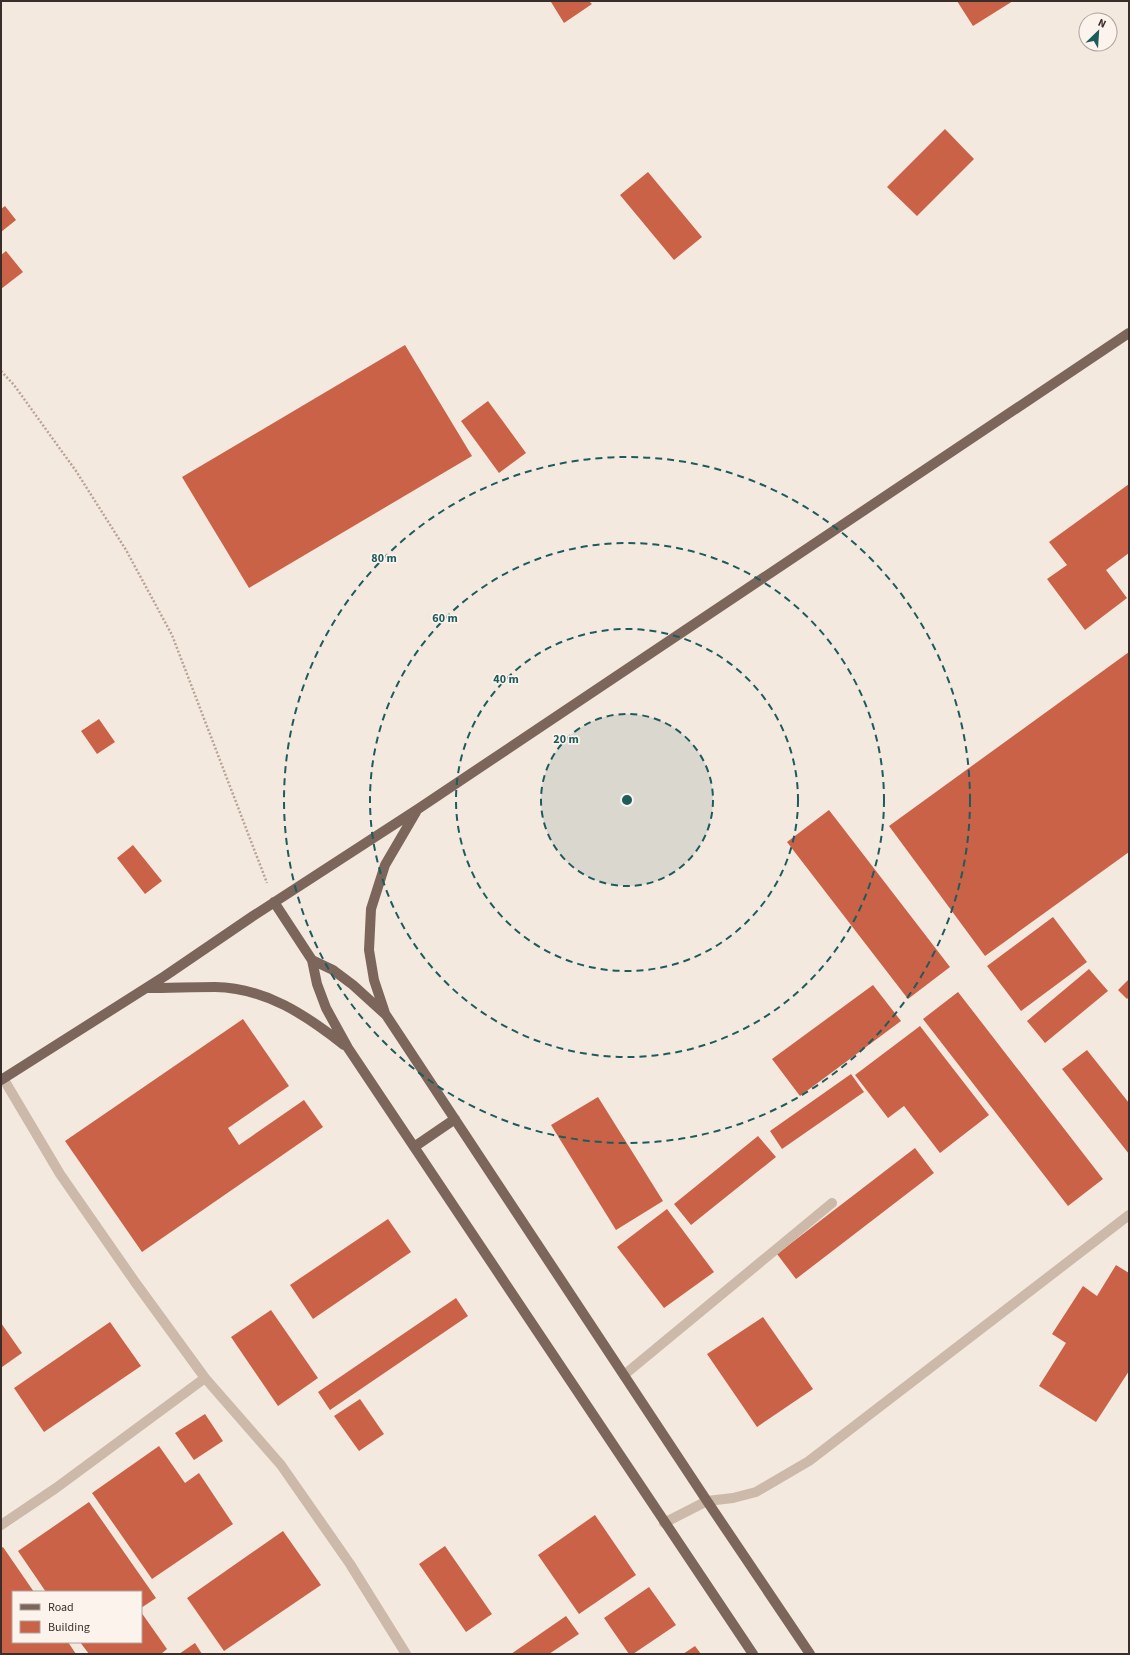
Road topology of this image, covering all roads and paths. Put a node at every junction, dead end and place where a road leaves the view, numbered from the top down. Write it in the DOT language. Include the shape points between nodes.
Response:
graph roads {
  1 [pos="1129,333"];
  2 [pos="1,371"];
  3 [pos="418,809"];
  4 [pos="274,902"];
  5 [pos="312,960"];
  6 [pos="147,988"];
  7 [pos="386,1015"];
  8 [pos="348,1048"];
  9 [pos="2,1079"];
  10 [pos="455,1119"];
  11 [pos="414,1147"];
  12 [pos="832,1202"];
  13 [pos="1129,1215"];
  14 [pos="624,1375"];
  15 [pos="205,1378"];
  16 [pos="707,1501"];
  17 [pos="664,1523"];
  18 [pos="1,1525"];
  19 [pos="406,1654"];
  20 [pos="753,1654"];
  21 [pos="810,1654"];
  1 -- 3 [label="main road"];
  2 -- 4 [label="path" via="76,471 126,550 172,635"];
  3 -- 4 [label="main road"];
  3 -- 7 [label="main road" via="385,865 371,909 369,950 374,980"];
  4 -- 5 [label="main road"];
  4 -- 6 [label="main road"];
  5 -- 7 [label="main road" via="333,970 354,985"];
  5 -- 8 [label="main road" via="326,1008"];
  6 -- 8 [label="main road" via="216,987 275,1000 297,1011"];
  6 -- 9 [label="main road"];
  7 -- 10 [label="main road"];
  8 -- 11 [label="main road"];
  9 -- 15 [label="street" via="60,1174"];
  10 -- 11 [label="main road"];
  10 -- 14 [label="main road"];
  11 -- 17 [label="main road"];
  12 -- 14 [label="street"];
  13 -- 16 [label="street" via="809,1461 756,1492"];
  14 -- 16 [label="main road"];
  15 -- 18 [label="street" via="56,1488"];
  15 -- 19 [label="street" via="282,1465 350,1564"];
  16 -- 17 [label="street"];
  16 -- 21 [label="main road"];
  17 -- 20 [label="main road"];
}
